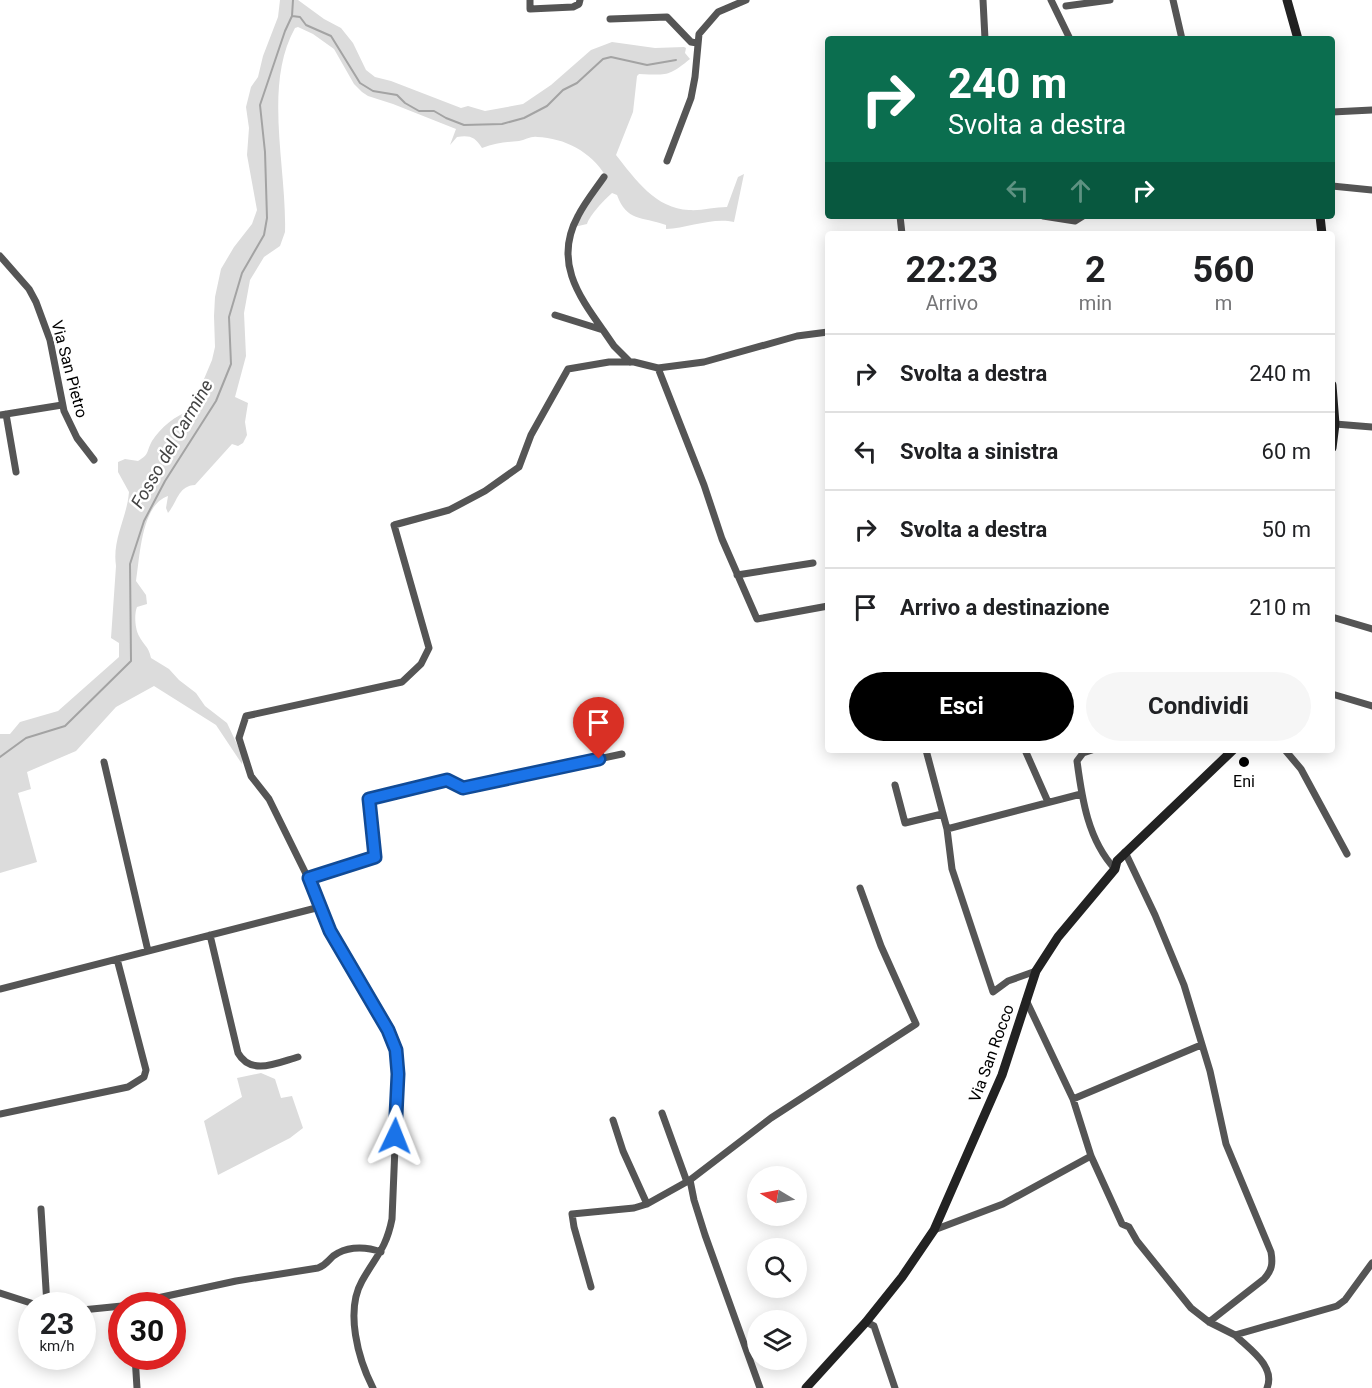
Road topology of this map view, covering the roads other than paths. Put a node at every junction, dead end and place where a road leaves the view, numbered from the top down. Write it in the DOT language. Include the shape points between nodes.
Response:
graph roads {
  1 [pos="530,0"];
  2 [pos="580,0"];
  3 [pos="746,0"];
  4 [pos="983,0"];
  5 [pos="1051,0"];
  6 [pos="1110,0"];
  7 [pos="1173,0"];
  8 [pos="1287,0"];
  9 [pos="1066,6"];
  10 [pos="610,19"];
  11 [pos="985,36"];
  12 [pos="1069,36"];
  13 [pos="1181,36"];
  14 [pos="1297,36"];
  15 [pos="697,43"];
  16 [pos="1372,110"];
  17 [pos="1335,112"];
  18 [pos="667,161"];
  19 [pos="604,177"];
  20 [pos="1335,186"];
  21 [pos="1372,190"];
  22 [pos="1062,219"];
  23 [pos="1078,219"];
  24 [pos="0,256"];
  25 [pos="555,315"];
  26 [pos="603,330"];
  27 [pos="825,332"];
  28 [pos="630,362"];
  29 [pos="658,368"];
  30 [pos="62,405"];
  31 [pos="3,415"];
  32 [pos="1335,424"];
  33 [pos="1372,427"];
  34 [pos="94,460"];
  35 [pos="16,472"];
  36 [pos="813,564"];
  37 [pos="737,575"];
  38 [pos="825,607"];
  39 [pos="1335,618"];
  40 [pos="1372,629"];
  41 [pos="1335,695"];
  42 [pos="1372,706"];
  43 [pos="927,753"];
  44 [pos="1026,753"];
  45 [pos="1083,753"];
  46 [pos="1230,753"];
  47 [pos="1288,753"];
  48 [pos="621,754"];
  49 [pos="104,762"];
  50 [pos="896,785"];
  51 [pos="1081,794"];
  52 [pos="1048,802"];
  53 [pos="942,814"];
  54 [pos="946,829"];
  55 [pos="1125,852"];
  56 [pos="1347,854"];
  57 [pos="1114,869"];
  58 [pos="309,878"];
  59 [pos="860,888"];
  60 [pos="320,907"];
  61 [pos="210,935"];
  62 [pos="148,951"];
  63 [pos="117,959"];
  64 [pos="1036,971"];
  65 [pos="0,989"];
  66 [pos="1026,1000"];
  67 [pos="1201,1045"];
  68 [pos="298,1057"];
  69 [pos="1073,1099"];
  70 [pos="662,1113"];
  71 [pos="0,1114"];
  72 [pos="613,1120"];
  73 [pos="1091,1156"];
  74 [pos="689,1181"];
  75 [pos="647,1204"];
  76 [pos="41,1209"];
  77 [pos="934,1230"];
  78 [pos="381,1252"];
  79 [pos="1372,1263"];
  80 [pos="591,1287"];
  81 [pos="46,1292"];
  82 [pos="186,1292"];
  83 [pos="0,1293"];
  84 [pos="18,1299"];
  85 [pos="866,1322"];
  86 [pos="1209,1322"];
  87 [pos="1235,1335"];
  88 [pos="136,1370"];
  89 [pos="137,1388"];
  90 [pos="374,1388"];
  91 [pos="760,1388"];
  92 [pos="806,1388"];
  93 [pos="895,1388"];
  94 [pos="1267,1388"];
  1 -- 2 [label="street" via="530,9 573,7"];
  3 -- 15 [label="street" via="718,12 699,34"];
  4 -- 11 [label="street"];
  5 -- 12 [label="street"];
  6 -- 9 [label="street"];
  7 -- 13 [label="street"];
  8 -- 14 [label="street"];
  10 -- 15 [label="street" via="667,17 691,42"];
  15 -- 18 [label="street" via="691,98"];
  16 -- 17 [label="street"];
  19 -- 26 [label="street" via="578,214 567,243 573,282"];
  20 -- 21 [label="street"];
  22 -- 23 [label="street"];
  24 -- 30 [label="street, Via San Pietro" via="29,289 40,312 52,349"];
  25 -- 26 [label="street"];
  26 -- 28 [label="street"];
  27 -- 29 [label="street" via="797,336 704,362"];
  28 -- 29 [label="street"];
  28 -- 58 [label="street" via="568,369 531,435 519,467 449,510 394,525 429,648 421,664 402,682 246,716 239,738 251,776 269,799"];
  29 -- 37 [label="street"];
  30 -- 31 [label="street"];
  30 -- 34 [label="street, Via San Pietro" via="77,438"];
  31 -- 35 [label="street"];
  32 -- 33 [label="street"];
  36 -- 37 [label="street"];
  37 -- 38 [label="street" via="757,619"];
  39 -- 40 [label="street"];
  41 -- 42 [label="street"];
  43 -- 53 [label="street"];
  44 -- 52 [label="street"];
  45 -- 51 [label="street" via="1077,761"];
  46 -- 55 [label="street, Via San Rocco"];
  47 -- 56 [label="street" via="1301,768"];
  48 -- 58 [label="street" via="463,788 447,780 369,799 375,857"];
  49 -- 62 [label="street"];
  50 -- 53 [label="street" via="906,823"];
  51 -- 52 [label="street"];
  51 -- 57 [label="street" via="1100,852"];
  52 -- 54 [label="street"];
  53 -- 54 [label="street"];
  54 -- 64 [label="street" via="952,869 993,992"];
  55 -- 57 [label="street, Via San Rocco"];
  55 -- 67 [label="street" via="1180,974"];
  57 -- 64 [label="street, Via San Rocco" via="1063,930"];
  58 -- 60 [label="street"];
  59 -- 74 [label="street" via="916,1024 771,1118"];
  60 -- 61 [label="street"];
  60 -- 78 [label="street" via="396,1050 392,1219"];
  61 -- 62 [label="street"];
  61 -- 68 [label="street" via="242,1059 266,1067"];
  62 -- 63 [label="street"];
  63 -- 65 [label="street"];
  63 -- 71 [label="street" via="146,1070 144,1077 128,1087"];
  64 -- 66 [label="street, Via San Rocco"];
  66 -- 69 [label="street"];
  66 -- 77 [label="street, Via San Rocco" via="1002,1075"];
  67 -- 69 [label="street"];
  67 -- 86 [label="street" via="1226,1144 1273,1263 1264,1280"];
  69 -- 73 [label="street"];
  70 -- 74 [label="street"];
  72 -- 75 [label="street"];
  73 -- 77 [label="street" via="1003,1204"];
  73 -- 86 [label="street" via="1122,1224 1129,1227 1191,1308"];
  74 -- 75 [label="street"];
  74 -- 91 [label="street"];
  75 -- 80 [label="street" via="572,1214"];
  76 -- 81 [label="street"];
  77 -- 85 [label="street, Via San Rocco"];
  78 -- 82 [label="street" via="353,1249 337,1253 318,1268"];
  78 -- 90 [label="street" via="362,1281 355,1307 359,1347"];
  79 -- 87 [label="street" via="1337,1306"];
  83 -- 84 [label="street"];
  85 -- 92 [label="street, Via San Rocco"];
  85 -- 93 [label="street" via="874,1326"];
  86 -- 87 [label="street"];
  87 -- 94 [label="street" via="1266,1366 1270,1376"];
  88 -- 89 [label="street"];
}
